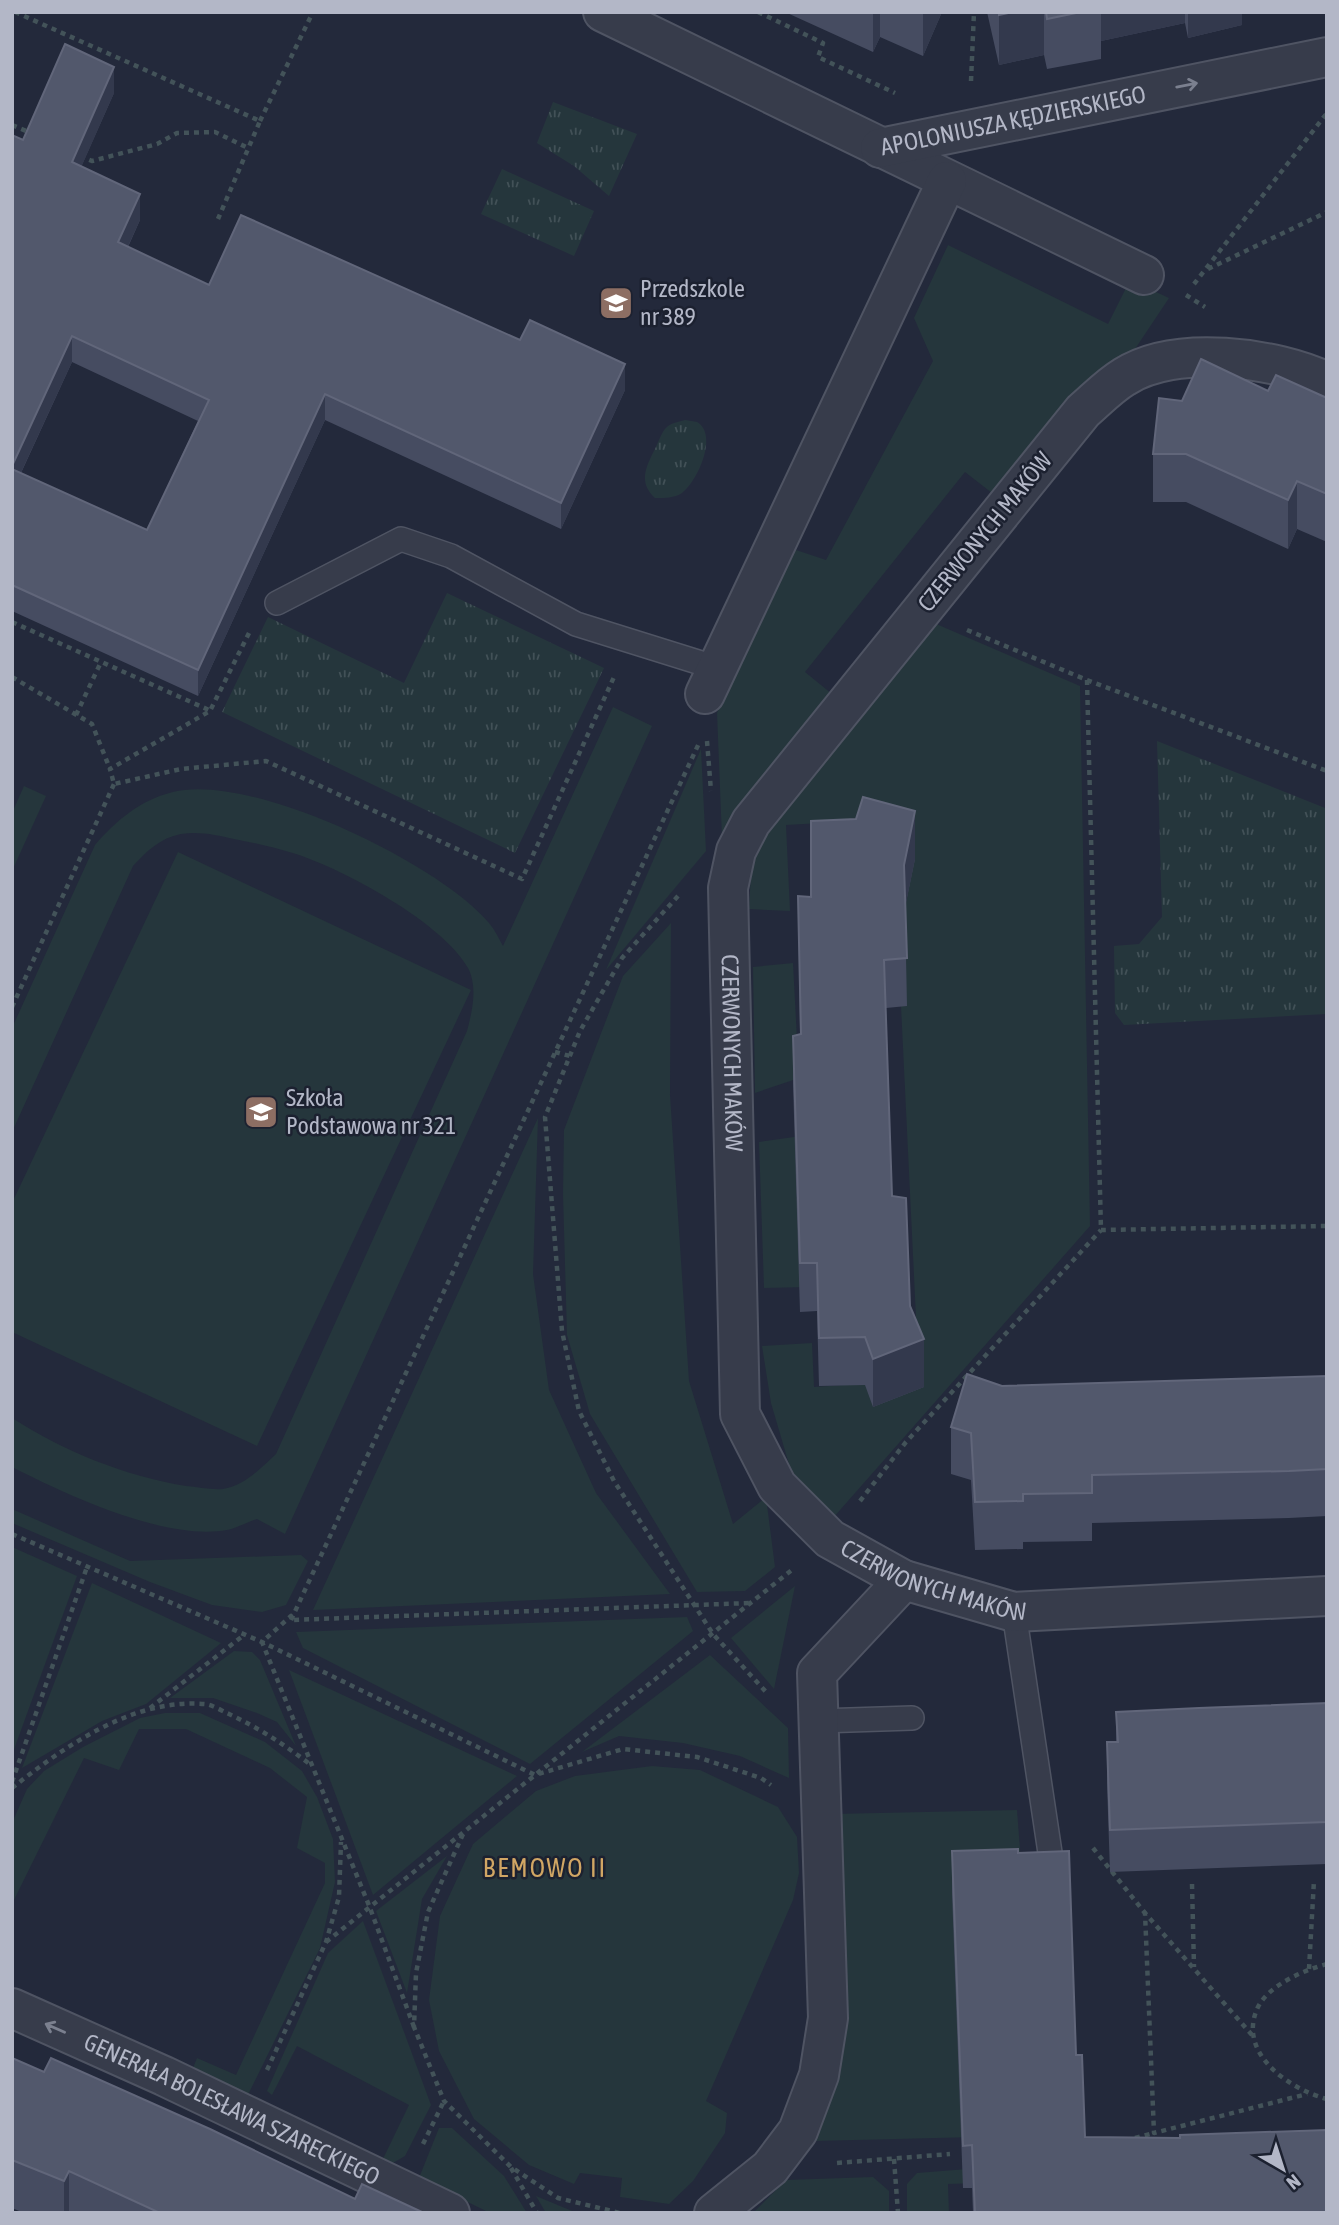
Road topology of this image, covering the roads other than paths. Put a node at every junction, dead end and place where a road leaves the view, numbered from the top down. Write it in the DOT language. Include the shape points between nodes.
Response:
graph roads {
  1 [pos="603,12"];
  2 [pos="1327,57"];
  3 [pos="880,148"];
  4 [pos="947,181"];
  5 [pos="1144,275"];
  6 [pos="1327,382"];
  7 [pos="277,603"];
  8 [pos="709,697"];
  9 [pos="904,1580"];
  10 [pos="1327,1596"];
  11 [pos="1014,1612"];
  12 [pos="912,1718"];
  13 [pos="819,1721"];
  14 [pos="1052,1866"];
  15 [pos="12,2008"];
  16 [pos="450,2213"];
  17 [pos="715,2213"];
  1 -- 3 [label="street, APOLONIUSZA KĘDZIERSKIEGO"];
  3 -- 2 [label="street, APOLONIUSZA KĘDZIERSKIEGO, one-way"];
  3 -- 4 [label="street"];
  4 -- 5 [label="street"];
  4 -- 8 [label="street"];
  6 -- 9 [label="street, CZERWONYCH MAKÓW" via="1310,374 1230,357 1200,356 1163,362 1125,376 1083,411 751,822 736,852 728,888 740,1414 777,1486 830,1539"];
  7 -- 8 [label="lane" via="401,539 451,556 576,624 631,641"];
  9 -- 11 [label="street, CZERWONYCH MAKÓW"];
  9 -- 13 [label="street" via="817,1673"];
  10 -- 11 [label="street, CZERWONYCH MAKÓW"];
  11 -- 14 [label="lane"];
  12 -- 13 [label="lane"];
  13 -- 17 [label="street" via="828,2018 819,2075 798,2131 770,2168"];
  16 -- 15 [label="street, GENERAŁA BOLESŁAWA SZARECKIEGO, one-way"];
}
